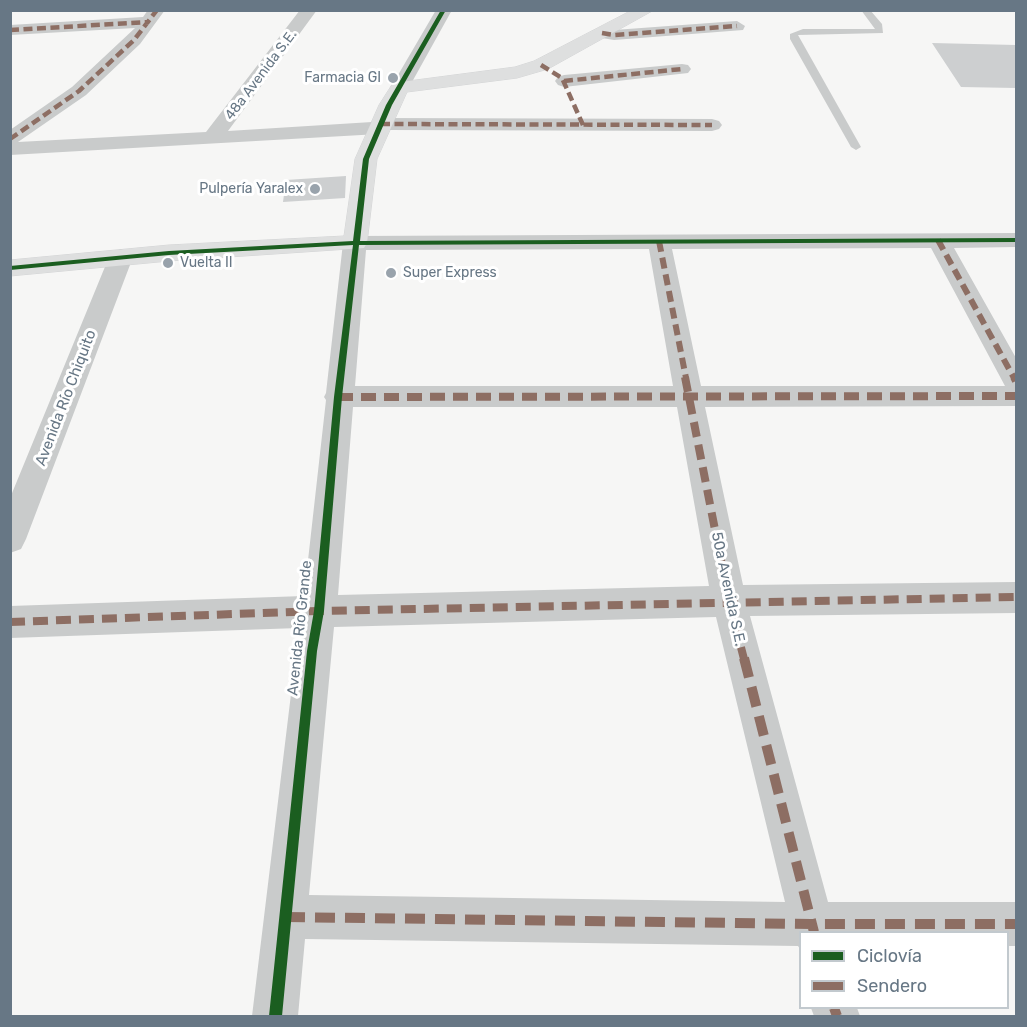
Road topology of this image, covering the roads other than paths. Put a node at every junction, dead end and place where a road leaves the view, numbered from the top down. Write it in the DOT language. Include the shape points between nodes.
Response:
graph roads {
  1 [pos="309,10"];
  2 [pos="444,10"];
  3 [pos="646,10"];
  4 [pos="866,10"];
  5 [pos="153,16"];
  6 [pos="737,26"];
  7 [pos="10,30"];
  8 [pos="602,33"];
  9 [pos="541,65"];
  10 [pos="682,69"];
  11 [pos="564,81"];
  12 [pos="400,87"];
  13 [pos="582,125"];
  14 [pos="712,125"];
  15 [pos="380,126"];
  16 [pos="212,138"];
  17 [pos="10,139"];
  18 [pos="856,147"];
  19 [pos="10,149"];
  20 [pos="938,240"];
  21 [pos="1017,240"];
  22 [pos="659,241"];
  23 [pos="355,243"];
  24 [pos="121,258"];
  25 [pos="10,268"];
  26 [pos="1017,381"];
  27 [pos="1017,396"];
  28 [pos="338,397"];
  29 [pos="690,397"];
  30 [pos="10,539"];
  31 [pos="1017,597"];
  32 [pos="729,601"];
  33 [pos="319,611"];
  34 [pos="10,622"];
  35 [pos="285,917"];
  36 [pos="1017,924"];
  37 [pos="813,928"];
  38 [pos="275,1017"];
  1 -- 16 [label="street, 48a Avenida S.E."];
  2 -- 12 [label="street"];
  3 -- 8 [label="street"];
  4 -- 18 [label="lane" via="879,24 880,31 794,34"];
  5 -- 7 [label="street"];
  5 -- 17 [label="street" via="134,40 79,91"];
  6 -- 8 [label="street"];
  8 -- 9 [label="street"];
  9 -- 11 [label="street"];
  9 -- 12 [label="street" via="517,72"];
  10 -- 11 [label="street"];
  11 -- 13 [label="street"];
  12 -- 15 [label="street"];
  13 -- 14 [label="street"];
  13 -- 15 [label="street"];
  15 -- 16 [label="street"];
  15 -- 23 [label="street" via="366,159"];
  16 -- 19 [label="street"];
  20 -- 21 [label="street"];
  20 -- 22 [label="street"];
  20 -- 26 [label="street"];
  22 -- 23 [label="street"];
  22 -- 29 [label="street, 50a Avenida S.E."];
  23 -- 24 [label="street"];
  23 -- 28 [label="street, Avenida Río Grande"];
  24 -- 25 [label="street"];
  24 -- 30 [label="street, Avenida Río Chiquito"];
  27 -- 29 [label="street"];
  28 -- 29 [label="street"];
  28 -- 33 [label="street, Avenida Río Grande"];
  29 -- 32 [label="street, 50a Avenida S.E."];
  31 -- 32 [label="street"];
  32 -- 33 [label="street"];
  32 -- 37 [label="street, 50a Avenida S.E."];
  33 -- 34 [label="street"];
  33 -- 35 [label="street, Avenida Río Grande"];
  35 -- 37 [label="street"];
  35 -- 38 [label="street, Avenida Río Grande"];
  36 -- 37 [label="street"];
}
